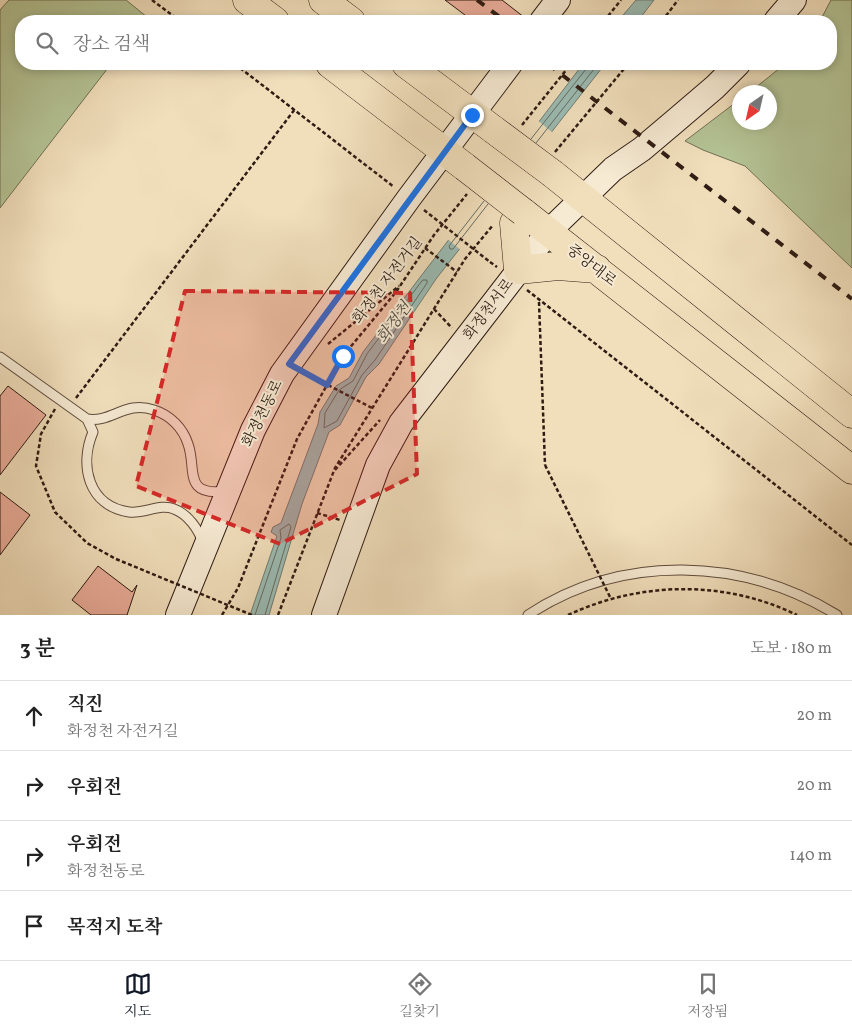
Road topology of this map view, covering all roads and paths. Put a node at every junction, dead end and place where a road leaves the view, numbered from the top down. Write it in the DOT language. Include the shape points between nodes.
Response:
graph roads {
  1 [pos="152,0"];
  2 [pos="247,0"];
  3 [pos="323,0"];
  4 [pos="558,0"];
  5 [pos="621,0"];
  6 [pos="678,0"];
  7 [pos="794,0"];
  8 [pos="172,15"];
  9 [pos="266,15"];
  10 [pos="343,15"];
  11 [pos="547,15"];
  12 [pos="609,15"];
  13 [pos="667,15"];
  14 [pos="781,15"];
  15 [pos="243,70"];
  16 [pos="338,70"];
  17 [pos="414,70"];
  18 [pos="507,70"];
  19 [pos="566,70"];
  20 [pos="624,70"];
  21 [pos="732,70"];
  22 [pos="295,109"];
  23 [pos="483,122"];
  24 [pos="521,126"];
  25 [pos="444,151"];
  26 [pos="551,167"];
  27 [pos="468,178"];
  28 [pos="584,198"];
  29 [pos="416,204"];
  30 [pos="510,214"];
  31 [pos="549,231"];
  32 [pos="425,248"];
  33 [pos="597,269"];
  34 [pos="457,272"];
  35 [pos="515,274"];
  36 [pos="402,284"];
  37 [pos="539,300"];
  38 [pos="434,310"];
  39 [pos="465,339"];
  40 [pos="0,357"];
  41 [pos="294,357"];
  42 [pos="327,385"];
  43 [pos="60,401"];
  44 [pos="69,407"];
  45 [pos="372,408"];
  46 [pos="410,411"];
  47 [pos="852,414"];
  48 [pos="87,420"];
  49 [pos="852,470"];
  50 [pos="333,473"];
  51 [pos="227,492"];
  52 [pos="317,513"];
  53 [pos="355,525"];
  54 [pos="852,545"];
  55 [pos="205,547"];
  56 [pos="611,599"];
  57 [pos="178,615"];
  58 [pos="222,615"];
  59 [pos="252,615"];
  60 [pos="278,615"];
  61 [pos="324,615"];
  62 [pos="528,615"];
  63 [pos="568,615"];
  64 [pos="797,615"];
  65 [pos="837,615"];
  1 -- 8 [label="path"];
  2 -- 9 [label="main road"];
  3 -- 10 [label="main road"];
  4 -- 11 [label="street"];
  5 -- 12 [label="path"];
  6 -- 13 [label="path"];
  7 -- 14 [label="street"];
  15 -- 22 [label="path"];
  16 -- 25 [label="main road, 중앙대로"];
  17 -- 23 [label="main road"];
  18 -- 23 [label="street, 화정천동로"];
  19 -- 24 [label="path"];
  20 -- 26 [label="path"];
  21 -- 28 [label="street, 화정천서로" via="668,128 613,169"];
  22 -- 29 [label="path"];
  22 -- 44 [label="path"];
  23 -- 25 [label="street, 화정천동로"];
  23 -- 26 [label="main road, bridge"];
  25 -- 27 [label="main road, 중앙대로"];
  25 -- 29 [label="street, 화정천동로"];
  26 -- 28 [label="main road"];
  27 -- 30 [label="main road, 중앙대로, bridge"];
  27 -- 32 [label="path, 화정천 자전거길"];
  28 -- 31 [label="street, 화정천서로"];
  28 -- 47 [label="main road"];
  29 -- 35 [label="path, bridge" via="490,262"];
  29 -- 41 [label="street, 화정천동로"];
  30 -- 31 [label="main road, 중앙대로"];
  30 -- 34 [label="path" via="465,259"];
  30 -- 35 [label="main road"];
  31 -- 33 [label="main road, 중앙대로"];
  31 -- 35 [label="street, 화정천서로"];
  32 -- 34 [label="path"];
  32 -- 36 [label="path, 화정천 자전거길"];
  33 -- 35 [label="main road" via="558,266"];
  33 -- 49 [label="main road, 중앙대로"];
  34 -- 38 [label="path"];
  35 -- 37 [label="path"];
  35 -- 39 [label="street, 화정천서로"];
  36 -- 41 [label="path" via="330,344"];
  36 -- 42 [label="path, 화정천 자전거길" via="343,356"];
  37 -- 54 [label="path"];
  37 -- 56 [label="path, bridge" via="544,465"];
  38 -- 39 [label="path"];
  38 -- 45 [label="path"];
  39 -- 46 [label="street, 화정천서로"];
  40 -- 43 [label="lane"];
  41 -- 42 [label="path"];
  41 -- 51 [label="street, 화정천동로" via="253,430"];
  42 -- 45 [label="path"];
  42 -- 58 [label="path, 화정천 자전거길" via="297,438 238,588"];
  43 -- 44 [label="lane"];
  43 -- 59 [label="path, bridge" via="41,434 36,466 55,512 86,543"];
  44 -- 48 [label="lane"];
  45 -- 50 [label="path"];
  46 -- 50 [label="path" via="382,417"];
  46 -- 53 [label="street, 화정천서로" via="378,465"];
  48 -- 51 [label="lane" via="104,419 136,407 153,409 168,416 181,429 189,445 191,474 196,483 206,490"];
  48 -- 55 [label="lane" via="93,432 85,464 89,481 98,495 112,506 128,512 146,512 163,507 175,509 195,526"];
  50 -- 52 [label="path"];
  51 -- 55 [label="street, 화정천동로"];
  52 -- 53 [label="path"];
  52 -- 60 [label="path"];
  53 -- 61 [label="street, 화정천서로"];
  55 -- 57 [label="street, 화정천동로"];
  56 -- 63 [label="path"];
  56 -- 64 [label="path" via="647,591 702,590 756,599"];
  62 -- 65 [label="lane" via="594,583 639,572 686,569 755,578 799,594"];
}
